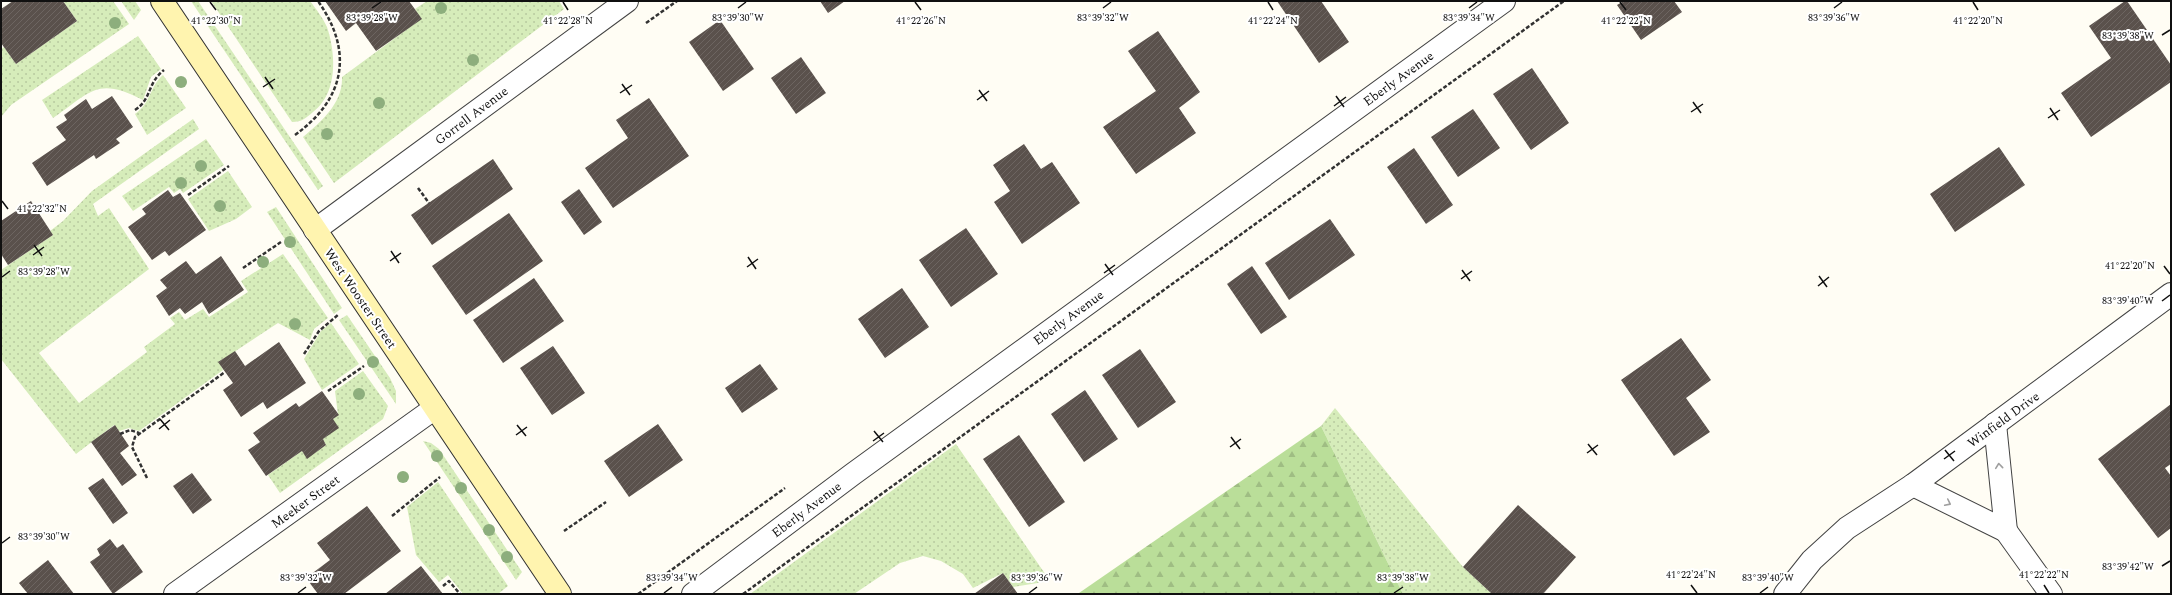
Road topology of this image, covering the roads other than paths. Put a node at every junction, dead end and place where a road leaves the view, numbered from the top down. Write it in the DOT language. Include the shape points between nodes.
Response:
graph roads {
  1 [pos="162,1"];
  2 [pos="627,1"];
  3 [pos="1504,1"];
  4 [pos="316,230"];
  5 [pos="2171,294"];
  6 [pos="434,408"];
  7 [pos="1995,424"];
  8 [pos="1913,485"];
  9 [pos="2006,531"];
  10 [pos="175,594"];
  11 [pos="560,594"];
  12 [pos="692,594"];
  13 [pos="1785,594"];
  14 [pos="2051,594"];
  1 -- 4 [label="main road, West Wooster Street"];
  2 -- 4 [label="street, Gorrell Avenue"];
  3 -- 12 [label="street, Eberly Avenue" via="852,474"];
  4 -- 6 [label="main road, West Wooster Street"];
  5 -- 7 [label="street, Winfield Drive"];
  6 -- 10 [label="street, Meeker Street"];
  6 -- 11 [label="main road, West Wooster Street"];
  7 -- 8 [label="street, Winfield Drive"];
  9 -- 7 [label="street, one-way"];
  8 -- 9 [label="street, one-way"];
  8 -- 13 [label="street, Winfield Drive" via="1847,528 1812,560"];
  9 -- 14 [label="street"];
}
